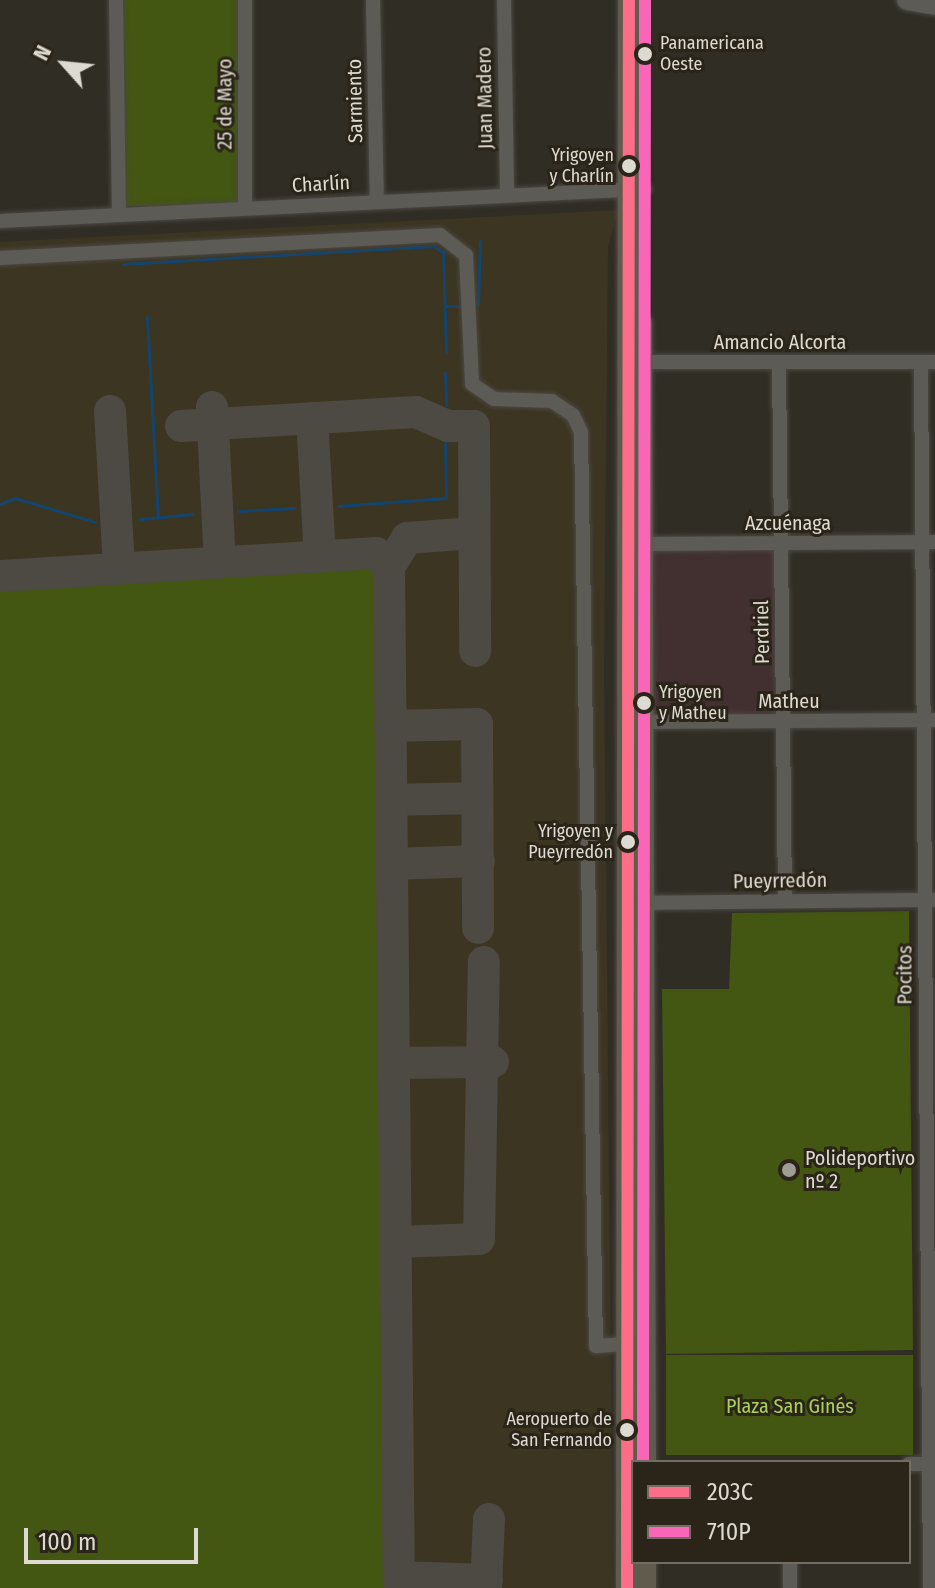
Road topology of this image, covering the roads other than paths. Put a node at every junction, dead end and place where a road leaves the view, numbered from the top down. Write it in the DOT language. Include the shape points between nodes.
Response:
graph roads {
  1 [pos="116,0"];
  2 [pos="245,0"];
  3 [pos="373,0"];
  4 [pos="504,0"];
  5 [pos="629,0"];
  6 [pos="642,0"];
  7 [pos="907,0"];
  8 [pos="935,5"];
  9 [pos="638,189"];
  10 [pos="507,195"];
  11 [pos="377,201"];
  12 [pos="245,208"];
  13 [pos="119,214"];
  14 [pos="0,221"];
  15 [pos="0,258"];
  16 [pos="633,362"];
  17 [pos="928,362"];
  18 [pos="779,363"];
  19 [pos="929,542"];
  20 [pos="781,543"];
  21 [pos="642,544"];
  22 [pos="633,666"];
  23 [pos="929,720"];
  24 [pos="783,721"];
  25 [pos="643,722"];
  26 [pos="930,900"];
  27 [pos="785,901"];
  28 [pos="635,903"];
  29 [pos="930,991"];
  30 [pos="931,1088"];
  31 [pos="931,1182"];
  32 [pos="931,1275"];
  33 [pos="626,1344"];
  34 [pos="932,1369"];
  35 [pos="645,1460"];
  36 [pos="911,1464"];
  37 [pos="932,1464"];
  38 [pos="645,1564"];
  39 [pos="790,1564"];
  40 [pos="627,1588"];
  41 [pos="645,1588"];
  42 [pos="790,1588"];
  43 [pos="930,1588"];
  1 -- 13 [label="street"];
  2 -- 12 [label="street, 25 de Mayo"];
  3 -- 11 [label="street, Sarmiento"];
  4 -- 10 [label="street, Juan Madero"];
  5 -- 9 [label="main road"];
  6 -- 9 [label="main road"];
  7 -- 8 [label="street"];
  9 -- 10 [label="street, Charlín"];
  9 -- 16 [label="main road"];
  10 -- 11 [label="street, Charlín"];
  11 -- 12 [label="street, Charlín"];
  12 -- 13 [label="street, Charlín"];
  13 -- 14 [label="street, Charlín"];
  15 -- 33 [label="street" via="440,235 466,255 472,384 494,399 552,401 573,415 581,432 596,1346"];
  16 -- 18 [label="street, Amancio Alcorta"];
  16 -- 21 [label="main road"];
  16 -- 22 [label="main road"];
  17 -- 18 [label="street, Amancio Alcorta"];
  17 -- 19 [label="street, Pocitos"];
  18 -- 20 [label="street, Perdriel"];
  19 -- 20 [label="street, Azcuénaga"];
  19 -- 23 [label="street, Pocitos"];
  20 -- 21 [label="street, Azcuénaga"];
  20 -- 24 [label="street, Perdriel"];
  21 -- 22 [label="main road"];
  22 -- 25 [label="main road"];
  22 -- 28 [label="main road"];
  23 -- 24 [label="street, Matheu"];
  23 -- 26 [label="street, Pocitos"];
  24 -- 25 [label="street, Matheu"];
  24 -- 27 [label="street, Perdriel"];
  25 -- 28 [label="main road"];
  26 -- 27 [label="street, Pueyrredón"];
  26 -- 29 [label="street, Pocitos"];
  27 -- 28 [label="street, Pueyrredón"];
  28 -- 33 [label="main road"];
  28 -- 35 [label="main road"];
  29 -- 30 [label="street, Pocitos"];
  30 -- 31 [label="street, Pocitos"];
  31 -- 32 [label="street, Pocitos"];
  32 -- 34 [label="street, Pocitos"];
  33 -- 40 [label="main road"];
  34 -- 37 [label="street, Pocitos"];
  36 -- 37 [label="street"];
  37 -- 43 [label="street, Pocitos"];
  38 -- 41 [label="main road"];
  39 -- 42 [label="street"];
}
